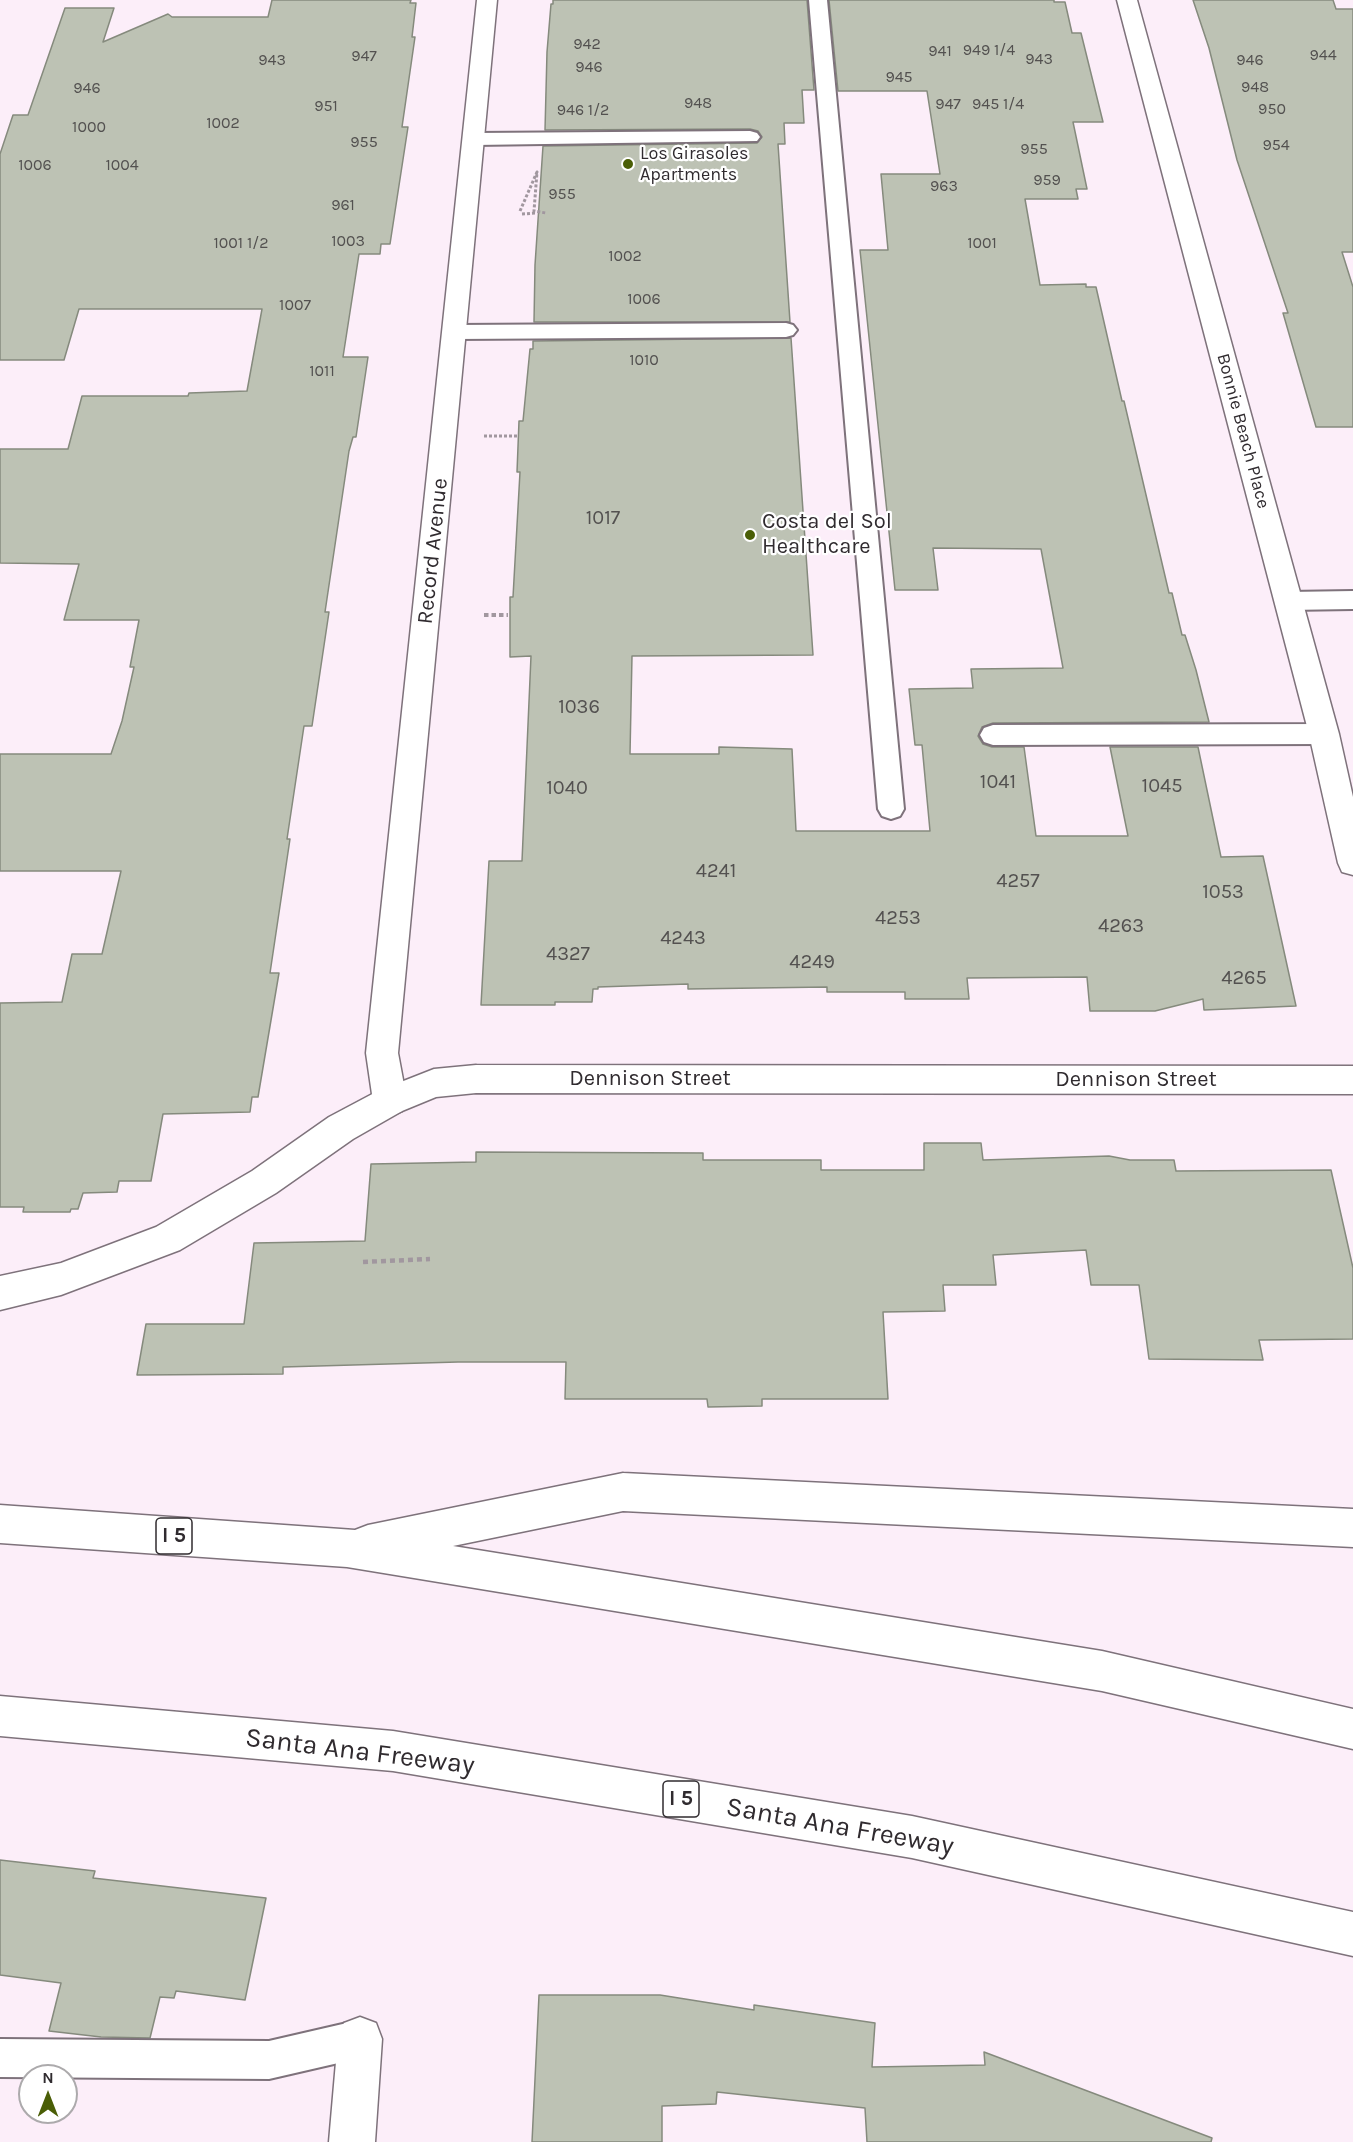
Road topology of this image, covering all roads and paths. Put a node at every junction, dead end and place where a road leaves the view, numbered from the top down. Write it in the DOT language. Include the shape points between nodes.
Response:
graph roads {
  1 [pos="487,0"];
  2 [pos="818,0"];
  3 [pos="1127,0"];
  4 [pos="750,136"];
  5 [pos="475,139"];
  6 [pos="521,212"];
  7 [pos="786,330"];
  8 [pos="456,332"];
  9 [pos="480,436"];
  10 [pos="519,436"];
  11 [pos="1353,600"];
  12 [pos="1288,601"];
  13 [pos="483,615"];
  14 [pos="508,615"];
  15 [pos="1324,734"];
  16 [pos="993,735"];
  17 [pos="891,809"];
  18 [pos="1353,863"];
  19 [pos="1353,1080"];
  20 [pos="390,1101"];
  21 [pos="430,1259"];
  22 [pos="363,1262"];
  23 [pos="0,1293"];
  24 [pos="0,1524"];
  25 [pos="1353,1528"];
  26 [pos="347,1548"];
  27 [pos="0,1716"];
  28 [pos="1353,1729"];
  29 [pos="1353,1934"];
  30 [pos="360,2039"];
  31 [pos="0,2058"];
  32 [pos="352,2142"];
  1 -- 5 [label="main road, Record Avenue"];
  2 -- 17 [label="lane" via="828,230"];
  3 -- 12 [label="main road, Bonnie Beach Place"];
  4 -- 5 [label="lane"];
  5 -- 8 [label="main road, Record Avenue"];
  6 -- 6 [label="path" via="537,172 534,211 546,213"];
  7 -- 8 [label="lane"];
  8 -- 20 [label="main road, Record Avenue" via="382,1053"];
  9 -- 10 [label="path"];
  11 -- 12 [label="lane"];
  12 -- 15 [label="main road, Bonnie Beach Place"];
  13 -- 14 [label="path"];
  15 -- 16 [label="lane"];
  15 -- 18 [label="main road, Bonnie Beach Place"];
  19 -- 20 [label="main road, Dennison Street" via="476,1079 434,1083"];
  20 -- 23 [label="main road, Dennison Street" via="168,1239 62,1279"];
  21 -- 22 [label="path"];
  24 -- 26 [label="main road, I 5"];
  25 -- 26 [label="main road" via="623,1492"];
  26 -- 28 [label="main road, I 5" via="1102,1671"];
  27 -- 29 [label="main road, Santa Ana Freeway / I 5" via="393,1751 912,1837"];
  30 -- 31 [label="lane" via="269,2060"];
  30 -- 32 [label="main road"];
}
